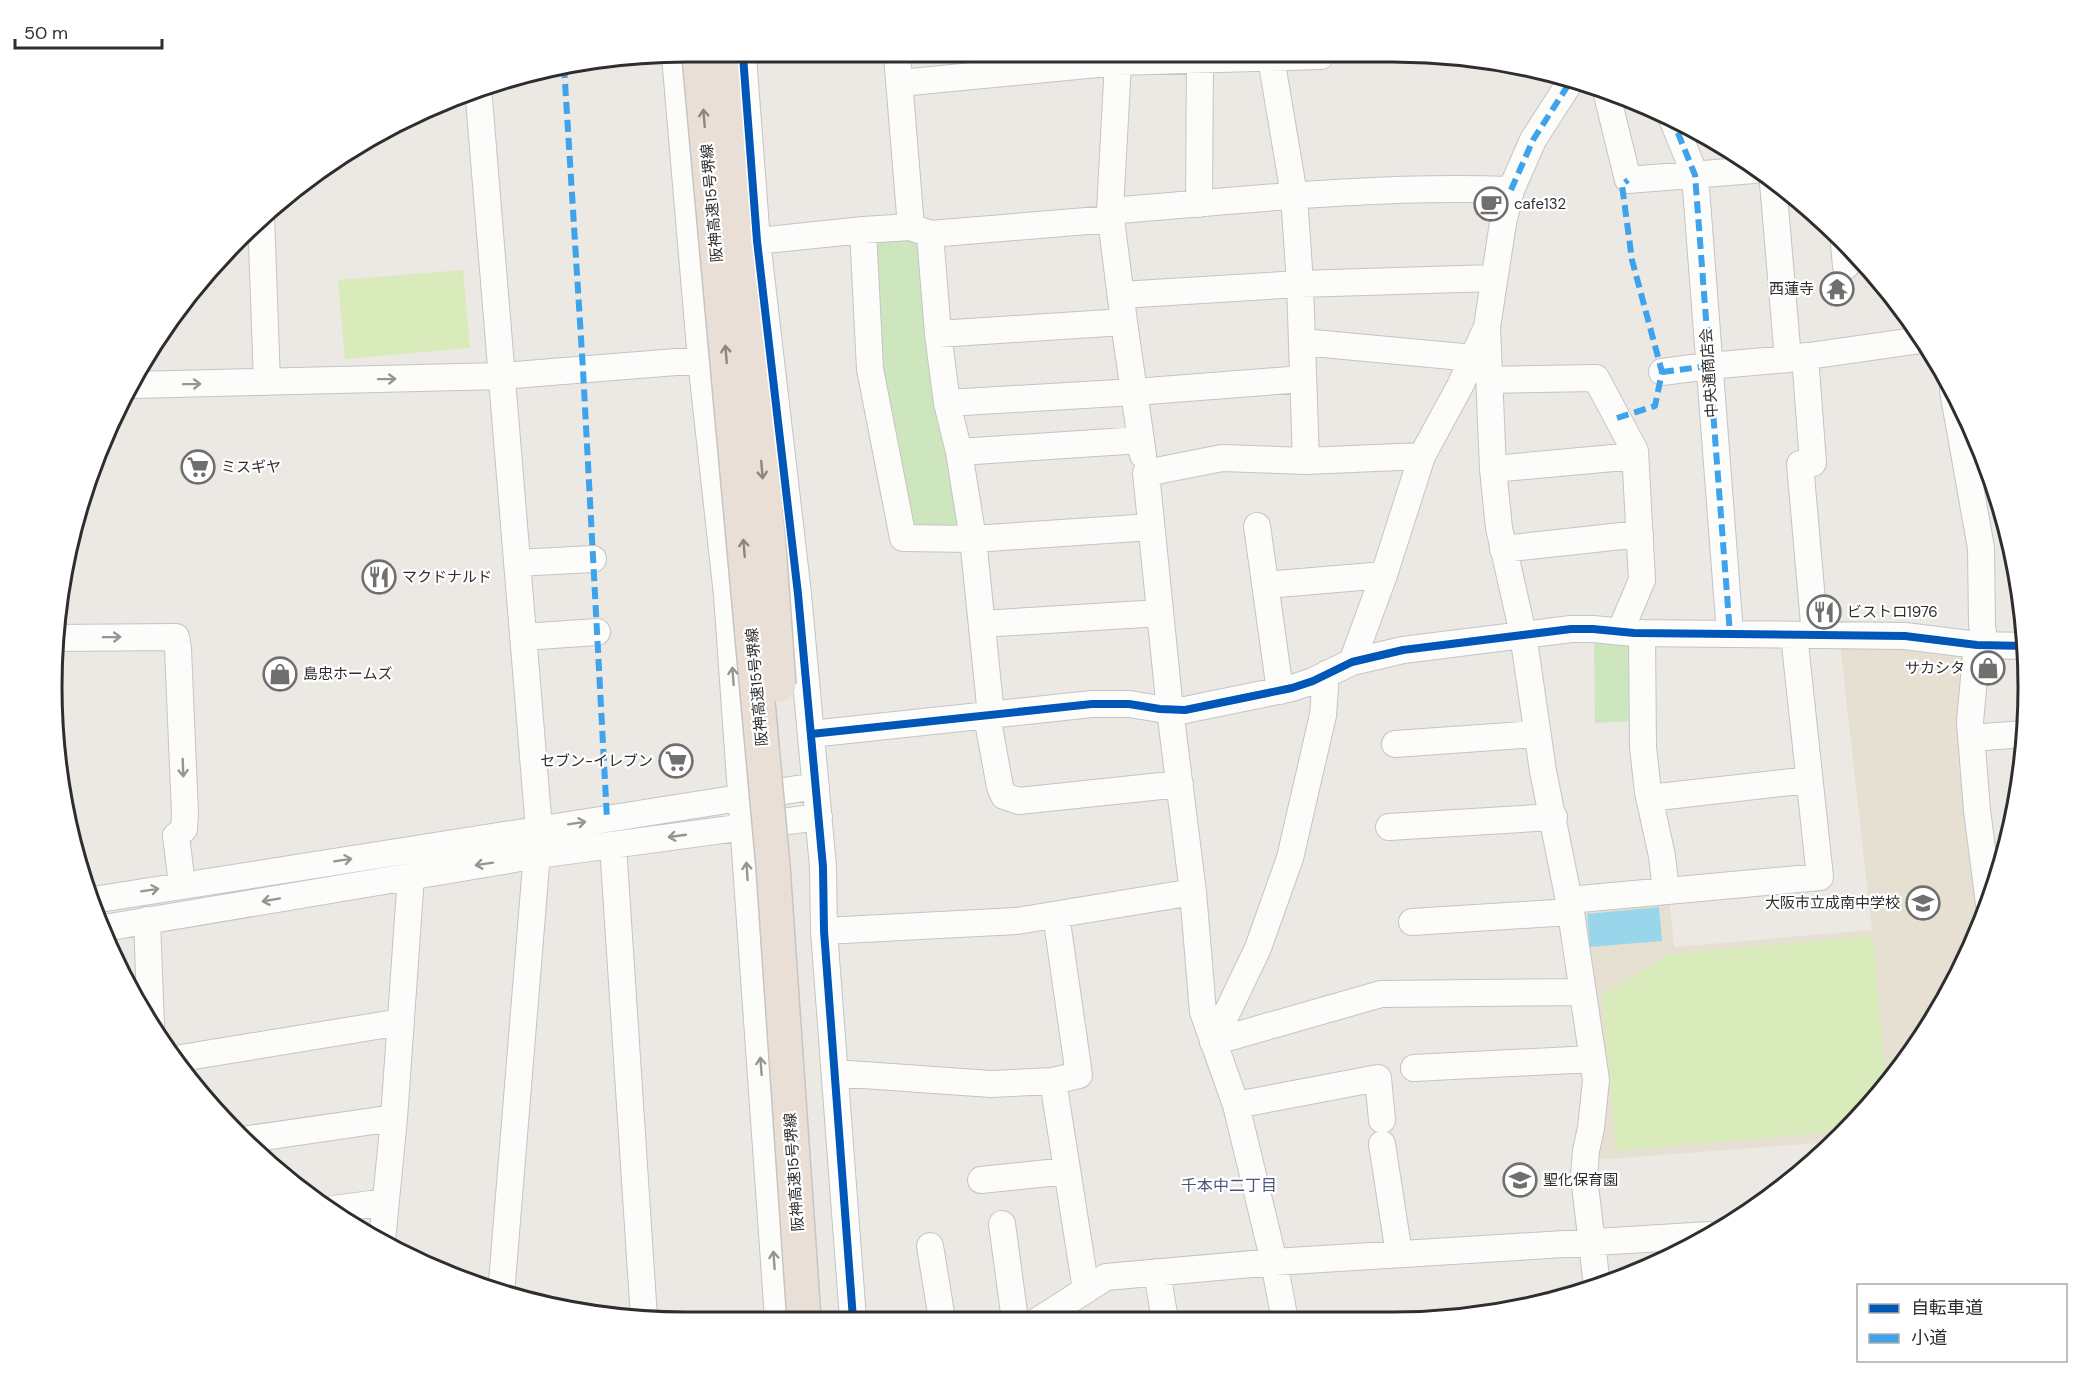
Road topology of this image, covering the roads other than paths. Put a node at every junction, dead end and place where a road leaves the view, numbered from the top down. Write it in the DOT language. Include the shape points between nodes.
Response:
graph roads {
  1 [pos="675,62"];
  2 [pos="699,62"];
  3 [pos="724,62"];
  4 [pos="743,62"];
  5 [pos="898,62"];
  6 [pos="1090,62"];
  7 [pos="1117,62"];
  8 [pos="1200,62"];
  9 [pos="1272,62"];
  10 [pos="900,83"];
  11 [pos="1567,87"];
  12 [pos="479,98"];
  13 [pos="1608,101"];
  14 [pos="1677,130"];
  15 [pos="1745,171"];
  16 [pos="1695,175"];
  17 [pos="1511,190"];
  18 [pos="1774,192"];
  19 [pos="1294,195"];
  20 [pos="1199,204"];
  21 [pos="1110,215"];
  22 [pos="261,230"];
  23 [pos="863,230"];
  24 [pos="921,231"];
  25 [pos="757,241"];
  26 [pos="1493,278"];
  27 [pos="1300,284"];
  28 [pos="1121,295"];
  29 [pos="1124,322"];
  30 [pos="1487,327"];
  31 [pos="938,334"];
  32 [pos="1913,341"];
  33 [pos="1302,342"];
  34 [pos="1797,357"];
  35 [pos="1473,358"];
  36 [pos="700,360"];
  37 [pos="1708,366"];
  38 [pos="1662,372"];
  39 [pos="501,376"];
  40 [pos="142,379"];
  41 [pos="1303,380"];
  42 [pos="1490,380"];
  43 [pos="267,382"];
  44 [pos="1135,392"];
  45 [pos="946,404"];
  46 [pos="1960,425"];
  47 [pos="1141,440"];
  48 [pos="959,452"];
  49 [pos="1422,456"];
  50 [pos="1635,456"];
  51 [pos="1306,461"];
  52 [pos="1493,469"];
  53 [pos="1146,473"];
  54 [pos="1257,526"];
  55 [pos="1151,527"];
  56 [pos="1640,534"];
  57 [pos="973,539"];
  58 [pos="1503,549"];
  59 [pos="593,559"];
  60 [pos="517,563"];
  61 [pos="1384,574"];
  62 [pos="1265,585"];
  63 [pos="1160,613"];
  64 [pos="982,624"];
  65 [pos="597,632"];
  66 [pos="1631,632"];
  67 [pos="1523,634"];
  68 [pos="1730,634"];
  69 [pos="1805,635"];
  70 [pos="523,637"];
  71 [pos="64,638"];
  72 [pos="1981,645"];
  73 [pos="2016,646"];
  74 [pos="1352,662"];
  75 [pos="1326,674"];
  76 [pos="1281,691"];
  77 [pos="1170,710"];
  78 [pos="989,716"];
  79 [pos="811,734"];
  80 [pos="1537,734"];
  81 [pos="2015,735"];
  82 [pos="1971,738"];
  83 [pos="1395,744"];
  84 [pos="1809,780"];
  85 [pos="1180,784"];
  86 [pos="816,786"];
  87 [pos="741,797"];
  88 [pos="1649,798"];
  89 [pos="819,817"];
  90 [pos="1554,817"];
  91 [pos="744,827"];
  92 [pos="1389,827"];
  93 [pos="539,829"];
  94 [pos="613,845"];
  95 [pos="538,855"];
  96 [pos="411,876"];
  97 [pos="1986,881"];
  98 [pos="182,885"];
  99 [pos="1666,891"];
  100 [pos="1193,892"];
  101 [pos="99,899"];
  102 [pos="1570,906"];
  103 [pos="1056,915"];
  104 [pos="147,920"];
  105 [pos="1412,922"];
  106 [pos="109,927"];
  107 [pos="824,932"];
  108 [pos="1582,992"];
  109 [pos="150,1008"];
  110 [pos="401,1022"];
  111 [pos="1214,1042"];
  112 [pos="183,1058"];
  113 [pos="1592,1059"];
  114 [pos="1414,1068"];
  115 [pos="835,1073"];
  116 [pos="1053,1081"];
  117 [pos="1236,1105"];
  118 [pos="394,1118"];
  119 [pos="255,1138"];
  120 [pos="1067,1171"];
  121 [pos="981,1180"];
  122 [pos="386,1202"];
  123 [pos="341,1208"];
  124 [pos="1002,1224"];
  125 [pos="383,1234"];
  126 [pos="1691,1236"];
  127 [pos="1591,1243"];
  128 [pos="930,1246"];
  129 [pos="1399,1254"];
  130 [pos="1274,1262"];
  131 [pos="1157,1272"];
  132 [pos="1596,1278"];
  133 [pos="502,1284"];
  134 [pos="1086,1290"];
  135 [pos="644,1311"];
  136 [pos="778,1312"];
  137 [pos="804,1312"];
  138 [pos="824,1312"];
  139 [pos="852,1312"];
  140 [pos="941,1312"];
  141 [pos="1014,1312"];
  142 [pos="1052,1312"];
  143 [pos="1164,1312"];
  144 [pos="1283,1312"];
  1 -- 36 [label="street"];
  137 -- 2 [label="highway, 阪神高速15号堺線, one-way, bridge" via="773,866"];
  3 -- 138 [label="highway, 阪神高速15号堺線, one-way, bridge" via="769,545"];
  4 -- 25 [label="street"];
  5 -- 10 [label="street"];
  6 -- 10 [label="street"];
  7 -- 21 [label="street"];
  8 -- 20 [label="street"];
  9 -- 19 [label="street"];
  10 -- 24 [label="street"];
  11 -- 17 [label="street" via="1533,140"];
  12 -- 39 [label="street"];
  13 -- 16 [label="street" via="1628,180"];
  14 -- 16 [label="street, 中央通商店会"];
  15 -- 16 [label="street"];
  16 -- 37 [label="street, 中央通商店会"];
  17 -- 19 [label="street" via="1457,188"];
  17 -- 26 [label="street"];
  18 -- 34 [label="street"];
  19 -- 20 [label="street"];
  19 -- 27 [label="street"];
  20 -- 21 [label="street"];
  21 -- 24 [label="street"];
  21 -- 28 [label="street"];
  22 -- 43 [label="street"];
  23 -- 24 [label="street"];
  23 -- 25 [label="street"];
  23 -- 57 [label="street" via="870,369 903,537"];
  24 -- 31 [label="street"];
  25 -- 79 [label="street"];
  26 -- 27 [label="street"];
  26 -- 30 [label="street"];
  27 -- 28 [label="street"];
  27 -- 33 [label="street"];
  28 -- 29 [label="street"];
  29 -- 31 [label="street"];
  29 -- 44 [label="street"];
  30 -- 35 [label="street"];
  30 -- 42 [label="street"];
  31 -- 45 [label="street"];
  32 -- 34 [label="street"];
  33 -- 35 [label="street"];
  33 -- 41 [label="street"];
  34 -- 37 [label="street"];
  34 -- 69 [label="street" via="1813,463 1800,464"];
  35 -- 49 [label="street"];
  36 -- 39 [label="street"];
  87 -- 36 [label="street, one-way" via="727,595"];
  37 -- 38 [label="street"];
  37 -- 68 [label="street, 中央通商店会"];
  43 -- 39 [label="street, one-way"];
  39 -- 60 [label="street"];
  40 -- 43 [label="street, one-way"];
  41 -- 44 [label="street"];
  41 -- 51 [label="street"];
  42 -- 50 [label="street" via="1596,378"];
  42 -- 52 [label="street"];
  44 -- 45 [label="street"];
  44 -- 47 [label="street"];
  45 -- 48 [label="street"];
  46 -- 72 [label="street" via="1981,548"];
  47 -- 48 [label="street"];
  47 -- 53 [label="street"];
  48 -- 57 [label="street"];
  49 -- 51 [label="street"];
  49 -- 61 [label="street"];
  50 -- 52 [label="street"];
  50 -- 56 [label="street"];
  51 -- 53 [label="street" via="1222,458"];
  52 -- 58 [label="street"];
  53 -- 55 [label="street"];
  54 -- 62 [label="street"];
  55 -- 57 [label="street"];
  55 -- 63 [label="street"];
  56 -- 58 [label="street"];
  56 -- 66 [label="street" via="1642,580"];
  57 -- 64 [label="street"];
  58 -- 67 [label="street"];
  59 -- 60 [label="street"];
  60 -- 70 [label="street"];
  61 -- 62 [label="street"];
  61 -- 74 [label="street"];
  62 -- 76 [label="street"];
  63 -- 64 [label="street"];
  63 -- 77 [label="street"];
  64 -- 78 [label="street"];
  65 -- 70 [label="street"];
  66 -- 67 [label="street" via="1571,629"];
  66 -- 68 [label="street"];
  66 -- 88 [label="street"];
  67 -- 74 [label="street" via="1428,645"];
  67 -- 80 [label="street"];
  68 -- 69 [label="street"];
  69 -- 72 [label="street" via="1905,636"];
  69 -- 84 [label="street"];
  70 -- 93 [label="street"];
  71 -- 98 [label="street, one-way" via="176,637 185,813 184,829 176,836"];
  72 -- 73 [label="street"];
  72 -- 82 [label="street"];
  74 -- 75 [label="street"];
  75 -- 76 [label="street"];
  75 -- 111 [label="street" via="1323,715 1290,858 1258,948"];
  76 -- 77 [label="street" via="1185,711"];
  77 -- 78 [label="street" via="1110,703"];
  77 -- 85 [label="street"];
  78 -- 79 [label="street"];
  78 -- 85 [label="street" via="1000,787 1005,796 1019,801"];
  79 -- 86 [label="street"];
  80 -- 83 [label="street"];
  80 -- 90 [label="street"];
  81 -- 82 [label="street"];
  82 -- 97 [label="street"];
  84 -- 88 [label="street"];
  84 -- 99 [label="street" via="1820,877"];
  85 -- 100 [label="street"];
  86 -- 87 [label="street"];
  86 -- 89 [label="street"];
  87 -- 91 [label="street"];
  93 -- 87 [label="street, one-way"];
  88 -- 99 [label="street"];
  89 -- 91 [label="street"];
  89 -- 107 [label="street"];
  90 -- 92 [label="street"];
  90 -- 102 [label="street"];
  91 -- 94 [label="street, one-way"];
  136 -- 91 [label="street, one-way"];
  93 -- 95 [label="street"];
  98 -- 93 [label="street, one-way"];
  94 -- 95 [label="street"];
  94 -- 135 [label="street"];
  95 -- 96 [label="street, one-way"];
  95 -- 133 [label="street"];
  96 -- 104 [label="street, one-way"];
  96 -- 110 [label="street"];
  101 -- 98 [label="street, one-way"];
  99 -- 102 [label="street"];
  100 -- 103 [label="street"];
  100 -- 111 [label="street" via="1203,1012"];
  102 -- 105 [label="street"];
  102 -- 108 [label="street"];
  103 -- 107 [label="street" via="1017,921"];
  103 -- 116 [label="street" via="1079,1075"];
  104 -- 106 [label="street"];
  104 -- 109 [label="street"];
  107 -- 115 [label="street"];
  108 -- 111 [label="street" via="1381,994"];
  108 -- 113 [label="street"];
  110 -- 112 [label="street"];
  110 -- 118 [label="street"];
  111 -- 117 [label="street"];
  113 -- 114 [label="street"];
  113 -- 127 [label="street" via="1596,1080 1584,1177"];
  115 -- 116 [label="street" via="991,1084"];
  115 -- 139 [label="street"];
  116 -- 120 [label="street"];
  117 -- 129 [label="street" via="1378,1078"];
  117 -- 130 [label="street"];
  118 -- 119 [label="street"];
  118 -- 122 [label="street"];
  120 -- 121 [label="street"];
  120 -- 134 [label="street"];
  122 -- 123 [label="street"];
  122 -- 125 [label="street"];
  124 -- 141 [label="street"];
  126 -- 127 [label="street"];
  127 -- 129 [label="street"];
  127 -- 132 [label="street"];
  128 -- 140 [label="street"];
  129 -- 130 [label="street"];
  130 -- 131 [label="street"];
  130 -- 144 [label="street"];
  131 -- 134 [label="street" via="1106,1277"];
  131 -- 143 [label="street"];
  134 -- 142 [label="street"];
}
